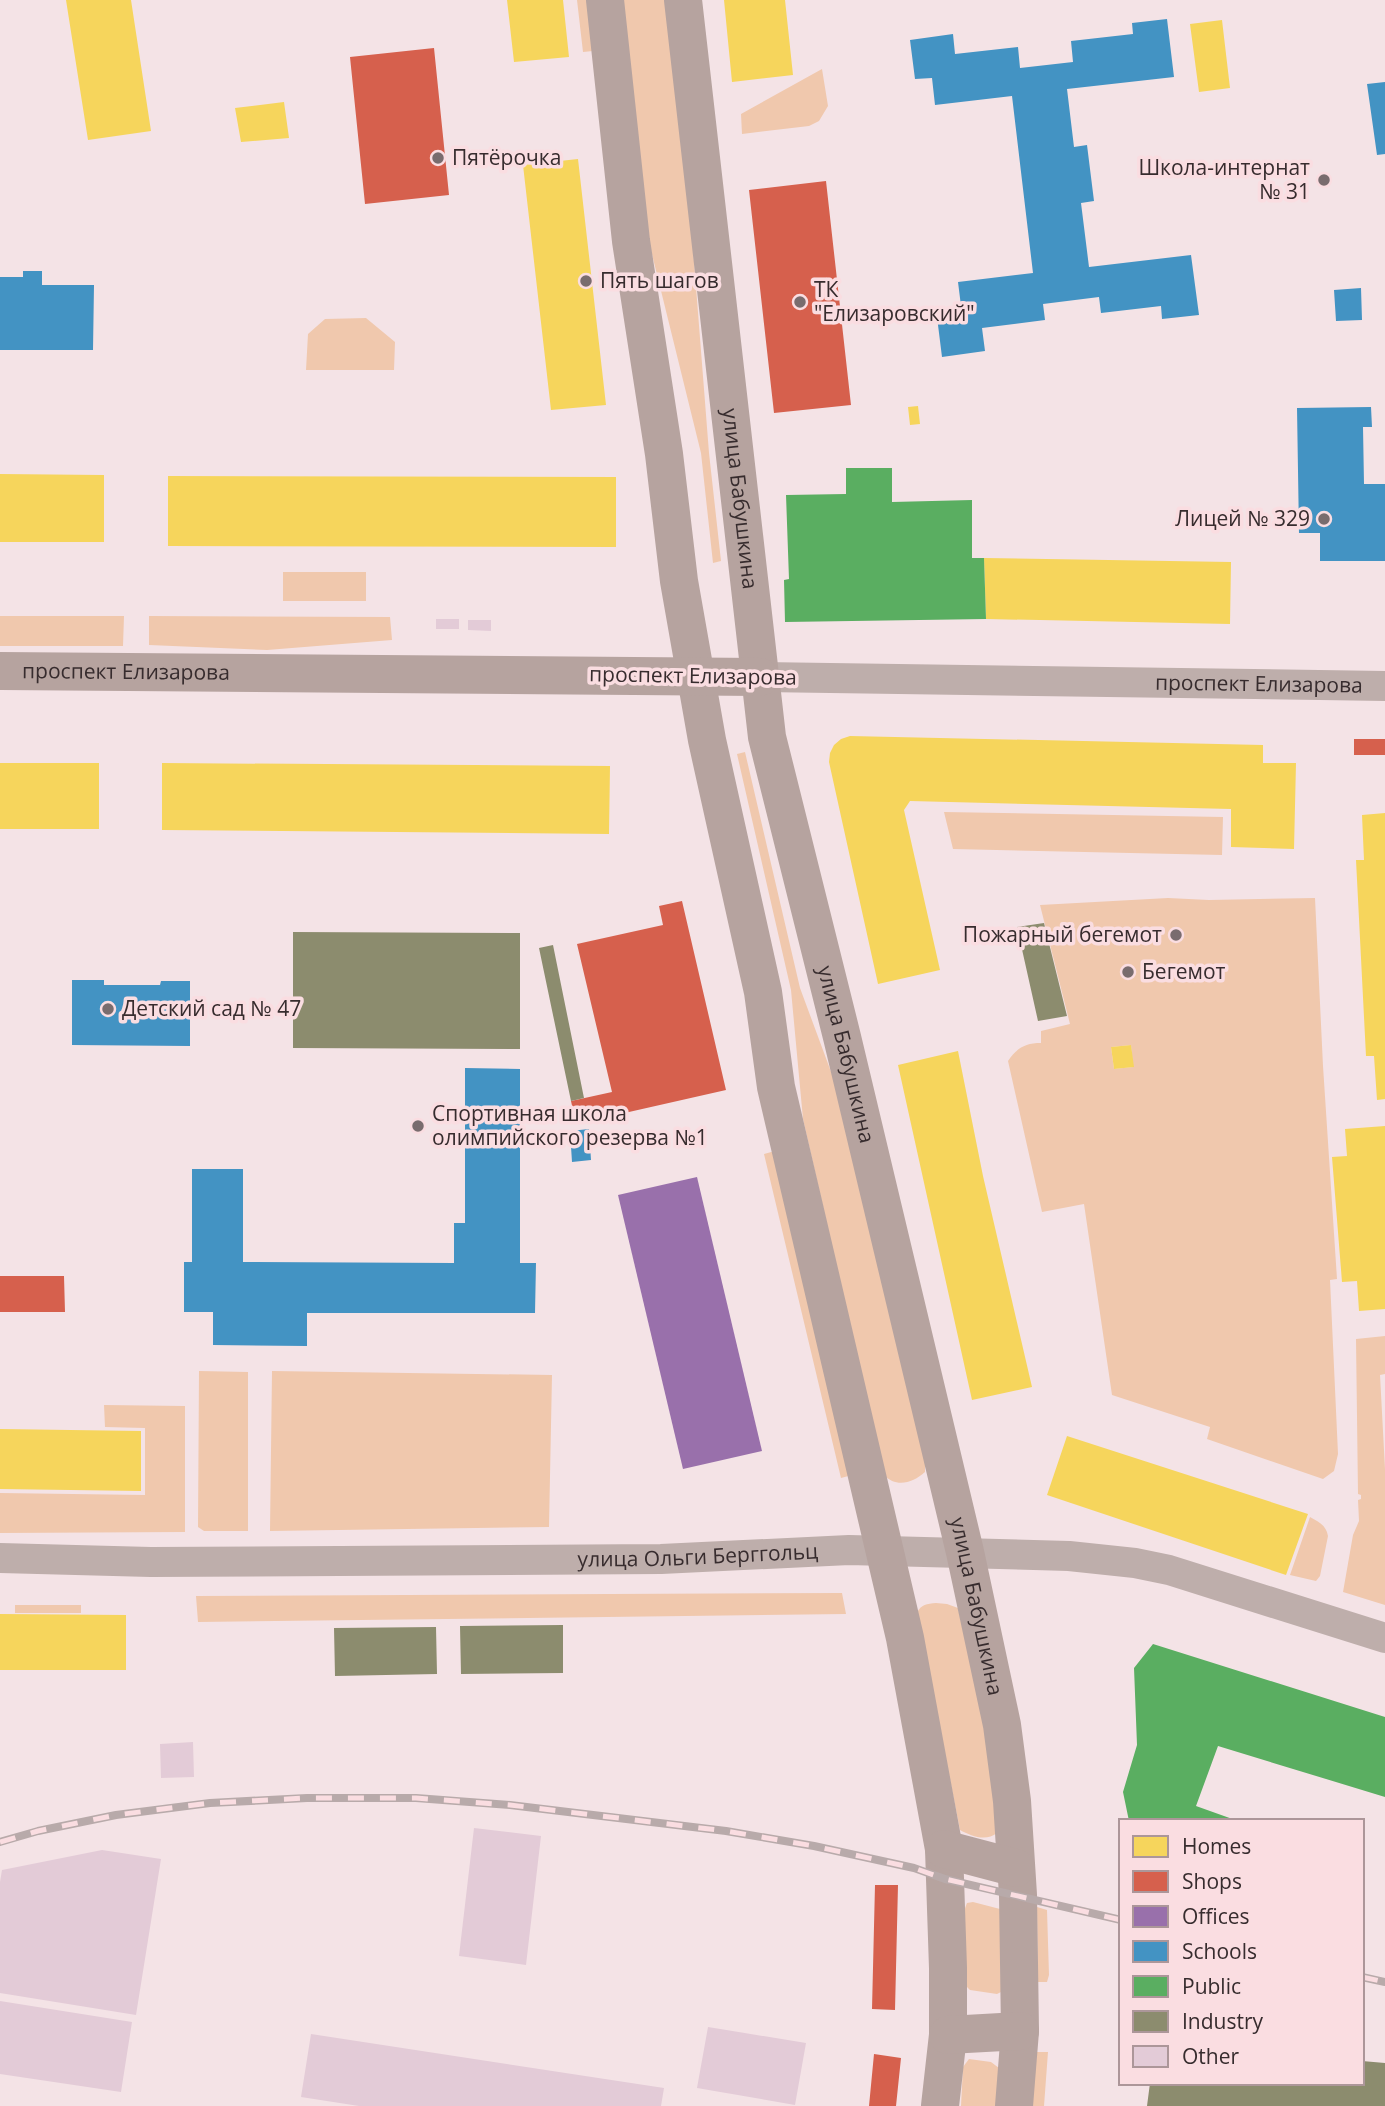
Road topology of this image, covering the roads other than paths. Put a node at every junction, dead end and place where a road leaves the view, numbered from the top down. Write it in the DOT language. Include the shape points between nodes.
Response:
graph roads {
  1 [pos="605,0"];
  2 [pos="683,0"];
  3 [pos="0,671"];
  4 [pos="696,676"];
  5 [pos="760,677"];
  6 [pos="1385,686"];
  7 [pos="886,1551"];
  8 [pos="965,1552"];
  9 [pos="0,1558"];
  10 [pos="1385,1638"];
  11 [pos="944,1849"];
  12 [pos="1016,1868"];
  13 [pos="1020,2031"];
  14 [pos="948,2035"];
  15 [pos="940,2106"];
  16 [pos="1014,2106"];
  1 -- 4 [label="street" via="631,241"];
  2 -- 5 [label="street, улица Бабушкина"];
  3 -- 4 [label="street, проспект Елизарова"];
  4 -- 5 [label="street, проспект Елизарова"];
  4 -- 7 [label="street" via="763,992 776,1087"];
  5 -- 6 [label="street, проспект Елизарова"];
  5 -- 8 [label="street, улица Бабушкина" via="767,737"];
  7 -- 8 [label="street, улица Ольги Берггольц"];
  7 -- 9 [label="street, улица Ольги Берггольц" via="648,1559 151,1562"];
  7 -- 11 [label="street"];
  8 -- 10 [label="street, улица Ольги Берггольц" via="1146,1565"];
  8 -- 12 [label="street, улица Бабушкина" via="1002,1725"];
  11 -- 12 [label="street"];
  11 -- 14 [label="street"];
  12 -- 13 [label="street, улица Бабушкина"];
  13 -- 14 [label="street"];
  13 -- 16 [label="street, улица Бабушкина"];
  14 -- 15 [label="street"];
}
